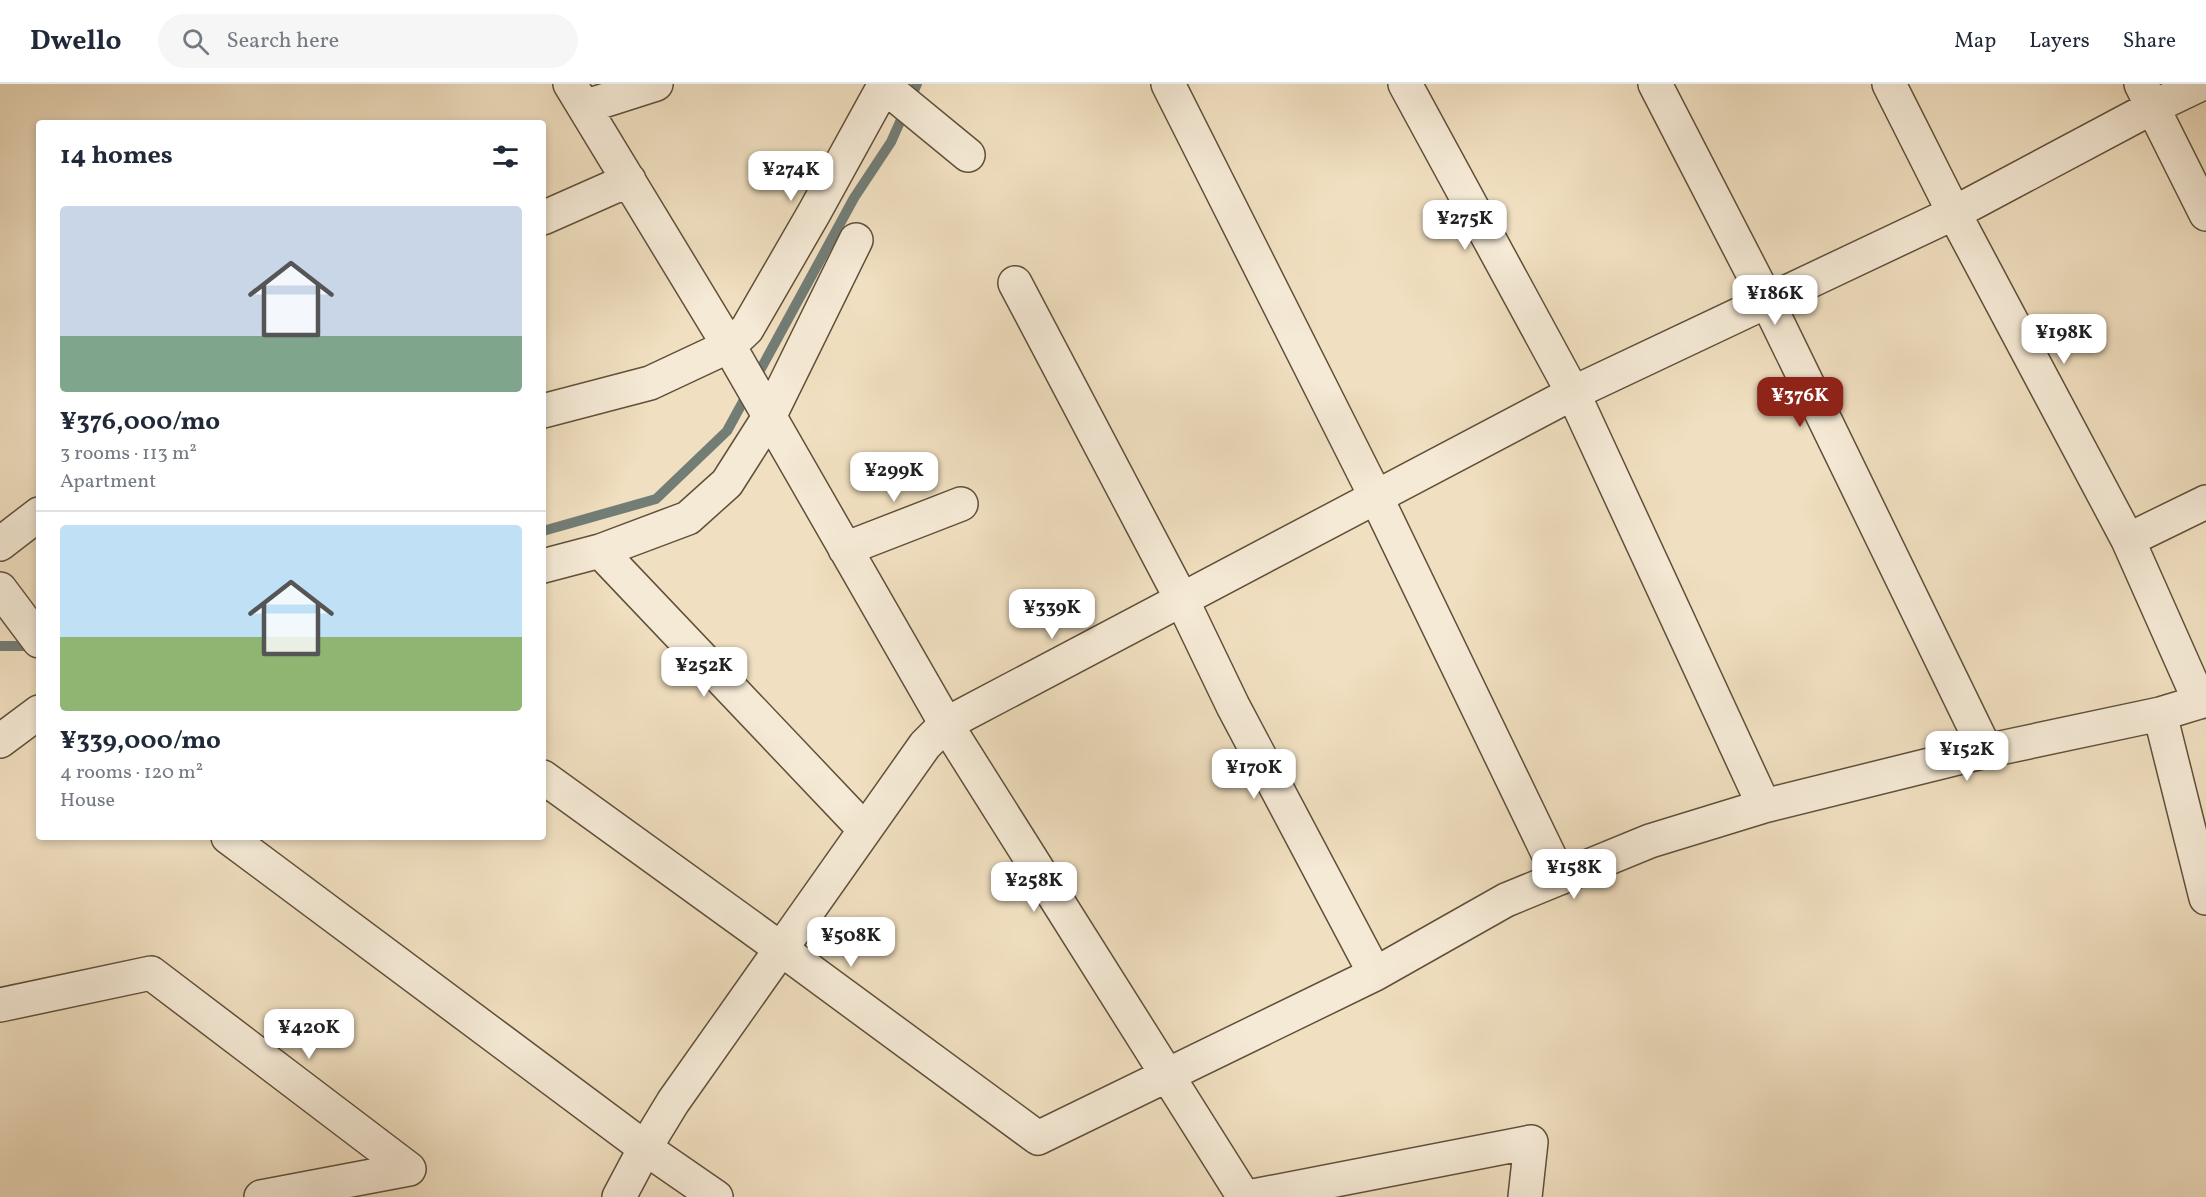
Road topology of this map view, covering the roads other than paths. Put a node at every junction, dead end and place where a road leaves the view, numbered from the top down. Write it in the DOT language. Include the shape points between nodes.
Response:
graph roads {
  1 [pos="656,84"];
  2 [pos="1168,84"];
  3 [pos="1405,84"];
  4 [pos="1655,84"];
  5 [pos="1889,84"];
  6 [pos="2201,84"];
  7 [pos="886,87"];
  8 [pos="577,95"];
  9 [pos="2147,95"];
  10 [pos="968,155"];
  11 [pos="629,180"];
  12 [pos="1954,213"];
  13 [pos="2206,214"];
  14 [pos="546,217"];
  15 [pos="856,240"];
  16 [pos="1015,283"];
  17 [pos="1767,302"];
  18 [pos="734,355"];
  19 [pos="1573,393"];
  20 [pos="546,410"];
  21 [pos="767,412"];
  22 [pos="1376,497"];
  23 [pos="2206,502"];
  24 [pos="961,504"];
  25 [pos="36,516"];
  26 [pos="2128,540"];
  27 [pos="0,544"];
  28 [pos="845,549"];
  29 [pos="600,551"];
  30 [pos="546,565"];
  31 [pos="0,589"];
  32 [pos="1182,600"];
  33 [pos="36,637"];
  34 [pos="2203,701"];
  35 [pos="36,714"];
  36 [pos="2160,714"];
  37 [pos="946,724"];
  38 [pos="0,741"];
  39 [pos="1986,751"];
  40 [pos="546,779"];
  41 [pos="1764,806"];
  42 [pos="866,830"];
  43 [pos="232,840"];
  44 [pos="1560,878"];
  45 [pos="2206,898"];
  46 [pos="781,949"];
  47 [pos="1375,974"];
  48 [pos="0,1005"];
  49 [pos="1166,1076"];
  50 [pos="645,1148"];
  51 [pos="261,1197"];
  52 [pos="619,1197"];
  53 [pos="716,1197"];
  54 [pos="1246,1197"];
  55 [pos="1526,1197"];
  1 -- 8 [label="street"];
  2 -- 22 [label="street"];
  3 -- 19 [label="street"];
  4 -- 17 [label="street"];
  5 -- 12 [label="street"];
  6 -- 9 [label="street"];
  7 -- 10 [label="street"];
  7 -- 18 [label="street"];
  8 -- 11 [label="street"];
  9 -- 12 [label="street"];
  9 -- 13 [label="street"];
  11 -- 14 [label="street"];
  11 -- 18 [label="street"];
  12 -- 17 [label="street"];
  12 -- 26 [label="street"];
  15 -- 21 [label="street"];
  16 -- 32 [label="street"];
  17 -- 19 [label="street"];
  17 -- 39 [label="street"];
  18 -- 20 [label="street" via="650,383"];
  18 -- 21 [label="street"];
  19 -- 22 [label="street"];
  19 -- 41 [label="street"];
  21 -- 28 [label="street"];
  21 -- 29 [label="street" via="727,483 688,518"];
  22 -- 32 [label="street"];
  22 -- 44 [label="street"];
  23 -- 26 [label="street"];
  24 -- 28 [label="street"];
  25 -- 27 [label="street"];
  26 -- 34 [label="street"];
  28 -- 37 [label="street"];
  29 -- 30 [label="street"];
  29 -- 42 [label="street"];
  31 -- 33 [label="street"];
  32 -- 37 [label="street"];
  32 -- 47 [label="street" via="1233,706"];
  34 -- 36 [label="street"];
  35 -- 38 [label="street"];
  36 -- 39 [label="street"];
  36 -- 45 [label="street"];
  37 -- 42 [label="street" via="925,745"];
  37 -- 49 [label="street"];
  39 -- 41 [label="street"];
  40 -- 46 [label="street"];
  41 -- 44 [label="street" via="1650,841"];
  42 -- 46 [label="street"];
  43 -- 50 [label="street"];
  44 -- 47 [label="street" via="1506,900"];
  46 -- 49 [label="street" via="1038,1138"];
  46 -- 50 [label="street"];
  47 -- 49 [label="street"];
  48 -- 51 [label="street" via="151,973 409,1169"];
  49 -- 54 [label="street"];
  50 -- 52 [label="street"];
  50 -- 53 [label="street"];
  54 -- 55 [label="street" via="1531,1142"];
}
